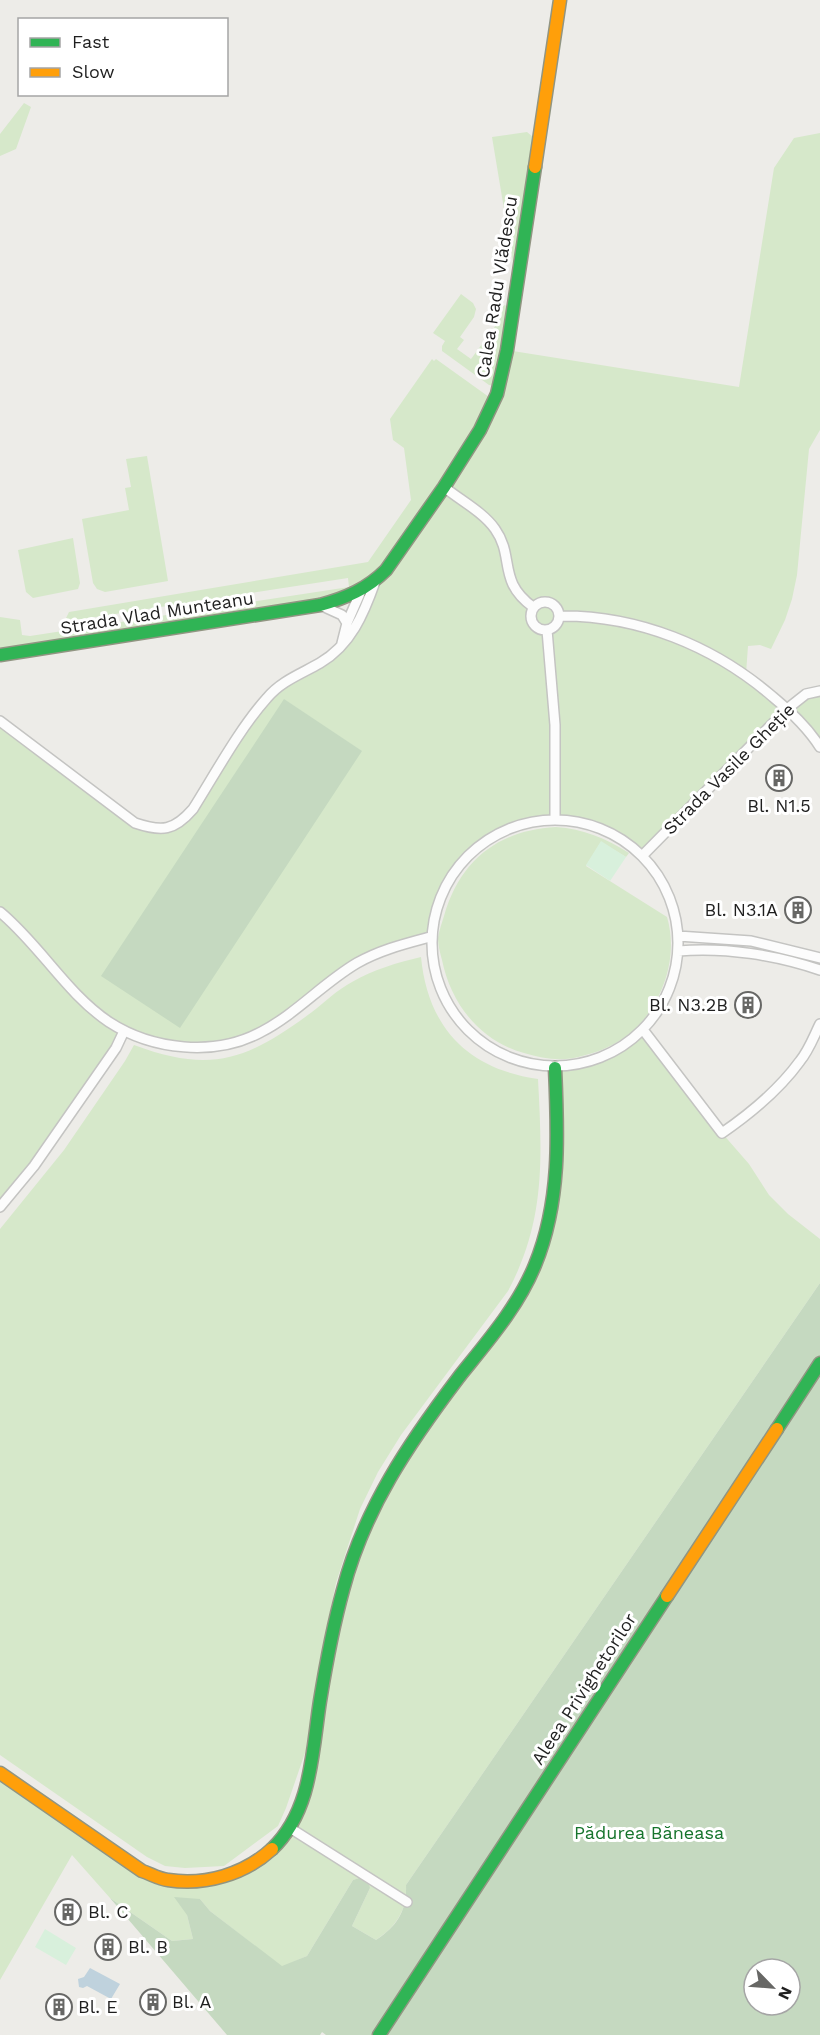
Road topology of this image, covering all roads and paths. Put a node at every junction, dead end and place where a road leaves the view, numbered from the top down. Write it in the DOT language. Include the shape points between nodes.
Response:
graph roads {
  1 [pos="560,0"];
  2 [pos="444,487"];
  3 [pos="375,582"];
  4 [pos="349,602"];
  5 [pos="320,605"];
  6 [pos="533,607"];
  7 [pos="559,616"];
  8 [pos="347,622"];
  9 [pos="358,623"];
  10 [pos="547,630"];
  11 [pos="341,645"];
  12 [pos="0,655"];
  13 [pos="820,691"];
  14 [pos="787,709"];
  15 [pos="0,721"];
  16 [pos="820,747"];
  17 [pos="555,819"];
  18 [pos="643,855"];
  19 [pos="0,912"];
  20 [pos="678,936"];
  21 [pos="430,938"];
  22 [pos="678,951"];
  23 [pos="820,957"];
  24 [pos="820,970"];
  25 [pos="820,1024"];
  26 [pos="124,1031"];
  27 [pos="644,1031"];
  28 [pos="555,1068"];
  29 [pos="0,1207"];
  30 [pos="820,1363"];
  31 [pos="0,1773"];
  32 [pos="290,1828"];
  33 [pos="407,1902"];
  34 [pos="379,2035"];
  1 -- 2 [label="street, Calea Radu Vlădescu" via="503,373 480,430"];
  2 -- 3 [label="street, Calea Radu Vlădescu"];
  2 -- 6 [label="street" via="495,529 510,581 520,598"];
  3 -- 4 [label="street, Calea Radu Vlădescu"];
  3 -- 9 [label="street, Calea Radu Vlădescu"];
  4 -- 5 [label="street, Calea Radu Vlădescu"];
  4 -- 8 [label="street"];
  4 -- 9 [label="street"];
  5 -- 8 [label="street" via="342,615"];
  5 -- 12 [label="street, Strada Vlad Munteanu"];
  6 -- 7 [label="street" via="549,602"];
  6 -- 10 [label="street" via="533,625"];
  7 -- 10 [label="street" via="557,624"];
  7 -- 14 [label="street" via="608,621 676,637 746,674"];
  8 -- 11 [label="street"];
  9 -- 11 [label="street, Calea Radu Vlădescu"];
  10 -- 17 [label="street" via="555,725"];
  11 -- 15 [label="street, Calea Radu Vlădescu" via="322,662 285,681 268,697 193,809 171,828 149,828 135,823"];
  13 -- 14 [label="street, Strada Vasile Gheție" via="806,694"];
  14 -- 16 [label="street"];
  14 -- 18 [label="street, Strada Vasile Gheție"];
  17 -- 18 [label="street" via="584,823 613,834"];
  17 -- 21 [label="street" via="510,827 466,856 441,897"];
  18 -- 20 [label="street" via="666,889"];
  19 -- 26 [label="street" via="80,998"];
  20 -- 22 [label="street"];
  20 -- 23 [label="street" via="751,941"];
  21 -- 26 [label="street" via="388,948 356,964 278,1022 240,1041 180,1046 146,1040"];
  21 -- 28 [label="street" via="441,986 467,1028 498,1052"];
  22 -- 24 [label="street" via="752,954"];
  22 -- 27 [label="street" via="673,981"];
  25 -- 27 [label="street" via="790,1073 761,1103 722,1133"];
  26 -- 29 [label="street" via="41,1156"];
  27 -- 28 [label="street" via="608,1056"];
  28 -- 32 [label="street" via="557,1183 546,1238 522,1293 409,1446 365,1524 339,1604 307,1781"];
  30 -- 34 [label="street, Aleea Privighetorilor"];
  31 -- 32 [label="street" via="142,1871 167,1880 214,1879 239,1872 260,1858"];
  32 -- 33 [label="street"];
}
